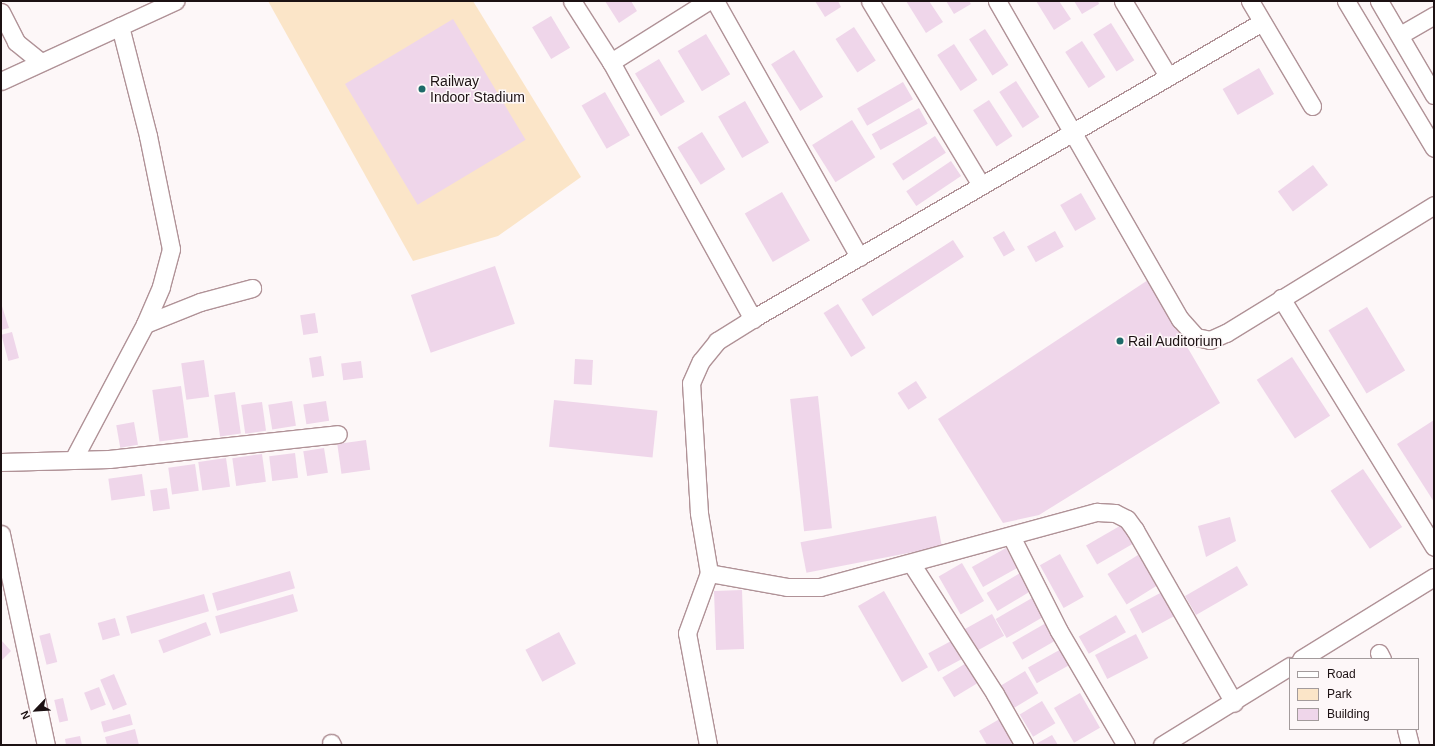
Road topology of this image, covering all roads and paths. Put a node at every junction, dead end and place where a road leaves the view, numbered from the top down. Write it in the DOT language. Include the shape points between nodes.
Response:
graph roads {
  1 [pos="176,1"];
  2 [pos="572,1"];
  3 [pos="708,1"];
  4 [pos="715,1"];
  5 [pos="870,1"];
  6 [pos="997,1"];
  7 [pos="1123,1"];
  8 [pos="1250,1"];
  9 [pos="1346,1"];
  10 [pos="1379,1"];
  11 [pos="1,12"];
  12 [pos="1434,15"];
  13 [pos="1262,22"];
  14 [pos="120,26"];
  15 [pos="1400,35"];
  16 [pos="41,62"];
  17 [pos="611,62"];
  18 [pos="1168,76"];
  19 [pos="1,81"];
  20 [pos="1434,95"];
  21 [pos="1312,106"];
  22 [pos="1073,132"];
  23 [pos="1434,148"];
  24 [pos="981,185"];
  25 [pos="1434,205"];
  26 [pos="859,256"];
  27 [pos="252,288"];
  28 [pos="1281,298"];
  29 [pos="753,318"];
  30 [pos="145,324"];
  31 [pos="338,434"];
  32 [pos="74,460"];
  33 [pos="1,462"];
  34 [pos="2,530"];
  35 [pos="1010,536"];
  36 [pos="1434,547"];
  37 [pos="911,563"];
  38 [pos="709,573"];
  39 [pos="1434,577"];
  40 [pos="1303,658"];
  41 [pos="1289,667"];
  42 [pos="1234,703"];
  43 [pos="1406,730"];
  44 [pos="46,745"];
  45 [pos="708,745"];
  46 [pos="1024,745"];
  47 [pos="1126,745"];
  48 [pos="1162,745"];
  49 [pos="1410,745"];
  1 -- 14 [label="street"];
  2 -- 17 [label="street"];
  3 -- 17 [label="street"];
  4 -- 26 [label="street"];
  5 -- 24 [label="street"];
  6 -- 22 [label="street"];
  7 -- 18 [label="street"];
  8 -- 13 [label="street"];
  9 -- 23 [label="street"];
  10 -- 15 [label="street"];
  11 -- 16 [label="street" via="16,42"];
  12 -- 15 [label="street"];
  13 -- 18 [label="street"];
  13 -- 21 [label="street"];
  14 -- 16 [label="street"];
  14 -- 30 [label="street" via="148,136 171,249 161,287"];
  15 -- 20 [label="street"];
  16 -- 19 [label="street"];
  17 -- 29 [label="street"];
  18 -- 22 [label="street"];
  22 -- 24 [label="street"];
  22 -- 28 [label="street" via="1180,319 1196,337 1210,340 1226,333"];
  24 -- 26 [label="street"];
  25 -- 28 [label="street"];
  26 -- 29 [label="street"];
  27 -- 30 [label="street" via="200,302"];
  28 -- 36 [label="street"];
  29 -- 38 [label="street" via="717,341 700,361 691,383 699,513"];
  30 -- 32 [label="street"];
  31 -- 32 [label="street" via="109,459"];
  32 -- 33 [label="street"];
  34 -- 44 [label="street"];
  35 -- 37 [label="street"];
  35 -- 42 [label="street" via="1097,512 1115,513 1127,519"];
  35 -- 47 [label="street" via="1059,631"];
  37 -- 38 [label="street" via="820,587 787,587"];
  37 -- 46 [label="street" via="995,694"];
  38 -- 45 [label="street" via="687,633"];
  39 -- 40 [label="street"];
  41 -- 42 [label="street"];
  42 -- 48 [label="street"];
  43 -- 49 [label="street"];
}
